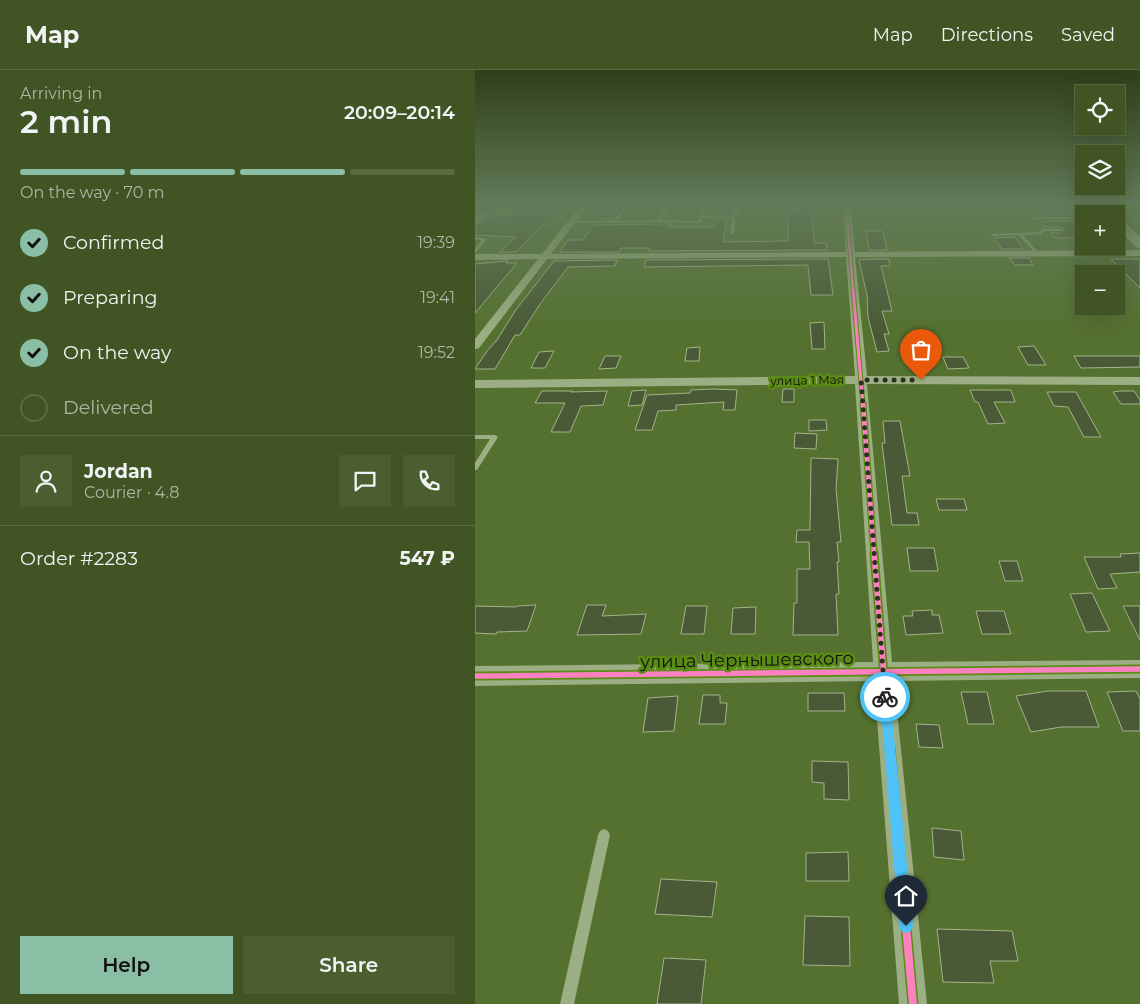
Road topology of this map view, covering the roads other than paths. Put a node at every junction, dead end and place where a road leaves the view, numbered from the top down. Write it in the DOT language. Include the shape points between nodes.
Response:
graph roads {
  1 [pos="550,247"];
  2 [pos="849,247"];
  3 [pos="1031,247"];
  4 [pos="1140,252"];
  5 [pos="1037,254"];
  6 [pos="850,256"];
  7 [pos="475,257"];
  8 [pos="542,257"];
  9 [pos="476,344"];
  10 [pos="861,380"];
  11 [pos="1140,381"];
  12 [pos="475,384"];
  13 [pos="475,437"];
  14 [pos="476,464"];
  15 [pos="1140,669"];
  16 [pos="883,672"];
  17 [pos="475,676"];
  18 [pos="604,835"];
  19 [pos="567,1004"];
  20 [pos="913,1004"];
  1 -- 8 [label="street"];
  2 -- 6 [label="street"];
  3 -- 5 [label="lane"];
  4 -- 5 [label="street"];
  5 -- 6 [label="street"];
  6 -- 8 [label="street"];
  6 -- 10 [label="street"];
  7 -- 8 [label="street"];
  8 -- 9 [label="street"];
  10 -- 11 [label="street, улица 1 Мая"];
  10 -- 12 [label="street, улица 1 Мая"];
  10 -- 16 [label="street"];
  13 -- 14 [label="lane" via="495,437"];
  15 -- 16 [label="street, улица Чернышевского"];
  16 -- 17 [label="street, улица Чернышевского"];
  16 -- 20 [label="street"];
  18 -- 19 [label="lane"];
}
